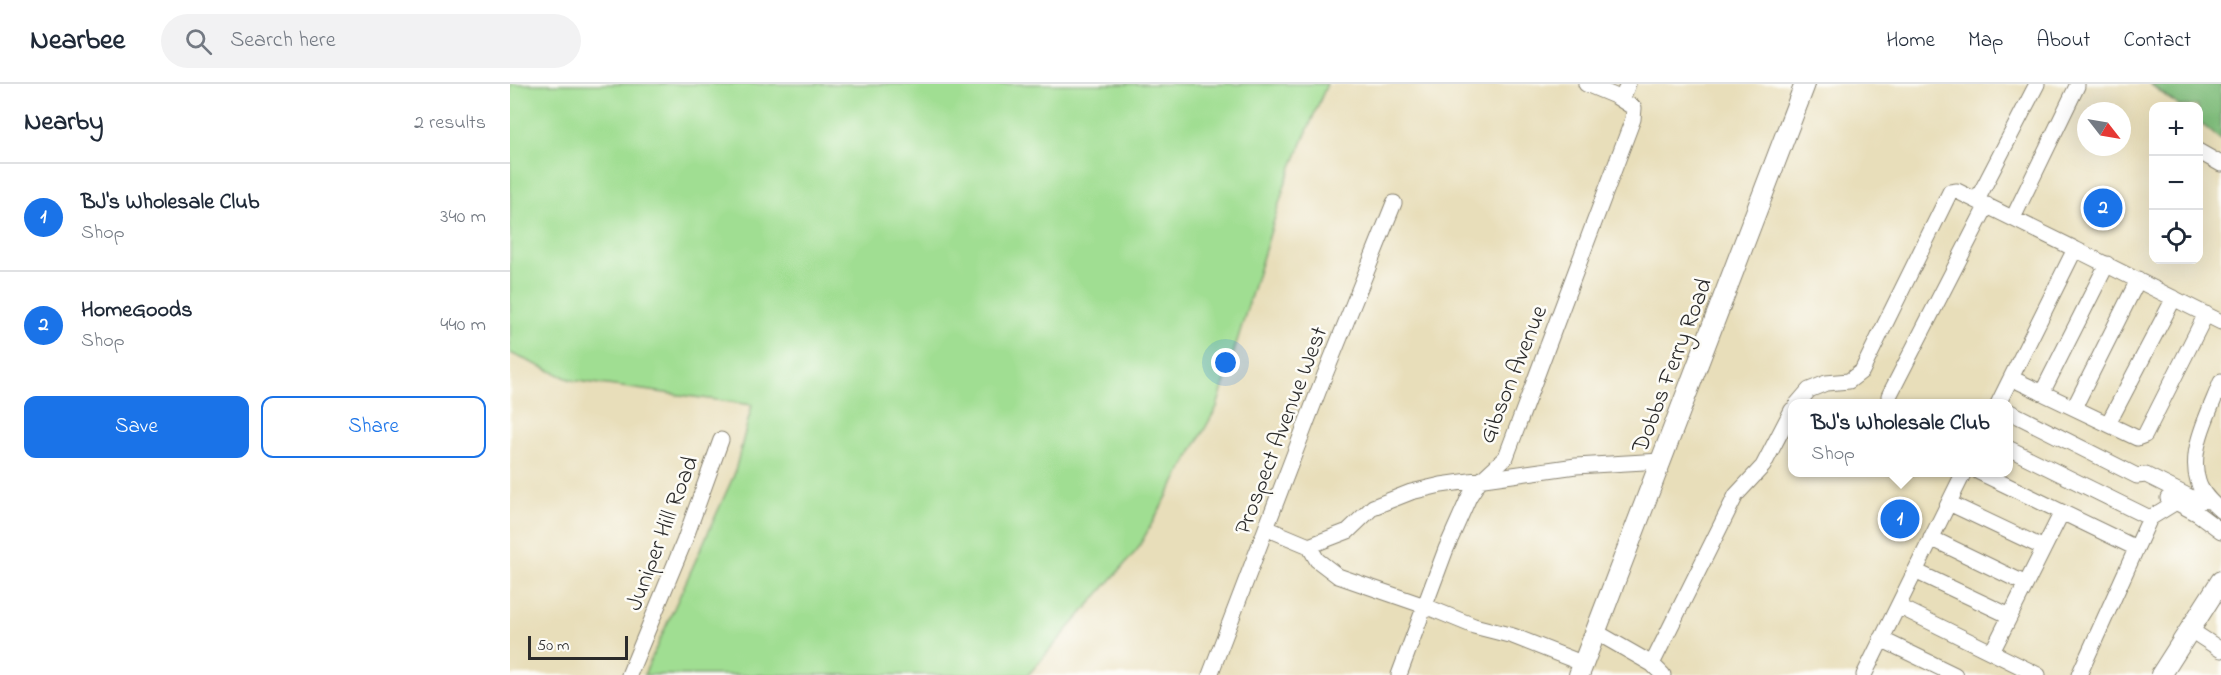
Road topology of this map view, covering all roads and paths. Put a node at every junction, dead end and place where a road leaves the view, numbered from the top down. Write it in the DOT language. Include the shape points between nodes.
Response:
graph roads {
  1 [pos="1586,84"];
  2 [pos="1628,84"];
  3 [pos="1805,84"];
  4 [pos="2037,84"];
  5 [pos="2077,84"];
  6 [pos="1622,99"];
  7 [pos="2203,154"];
  8 [pos="2221,164"];
  9 [pos="1394,203"];
  10 [pos="1982,203"];
  11 [pos="2013,218"];
  12 [pos="2076,249"];
  13 [pos="2107,264"];
  14 [pos="2138,280"];
  15 [pos="2174,298"];
  16 [pos="2206,314"];
  17 [pos="2221,322"];
  18 [pos="2011,378"];
  19 [pos="2221,382"];
  20 [pos="2042,393"];
  21 [pos="1888,396"];
  22 [pos="1801,399"];
  23 [pos="2000,399"];
  24 [pos="2074,408"];
  25 [pos="2013,414"];
  26 [pos="1788,418"];
  27 [pos="2108,424"];
  28 [pos="722,440"];
  29 [pos="2013,450"];
  30 [pos="1661,461"];
  31 [pos="2137,476"];
  32 [pos="1962,477"];
  33 [pos="1989,477"];
  34 [pos="1482,479"];
  35 [pos="2176,502"];
  36 [pos="1949,503"];
  37 [pos="2216,506"];
  38 [pos="2062,512"];
  39 [pos="2150,518"];
  40 [pos="1266,528"];
  41 [pos="2221,531"];
  42 [pos="1931,538"];
  43 [pos="1309,546"];
  44 [pos="2044,548"];
  45 [pos="2136,548"];
  46 [pos="1915,571"];
  47 [pos="2221,581"];
  48 [pos="2026,584"];
  49 [pos="1425,606"];
  50 [pos="1898,606"];
  51 [pos="2010,616"];
  52 [pos="2189,629"];
  53 [pos="1596,632"];
  54 [pos="1881,639"];
  55 [pos="2221,650"];
  56 [pos="1992,652"];
  57 [pos="1652,664"];
  58 [pos="1582,669"];
  59 [pos="1867,674"];
  60 [pos="629,675"];
  61 [pos="1210,675"];
  62 [pos="1399,675"];
  63 [pos="1663,675"];
  64 [pos="1955,675"];
  65 [pos="2038,675"];
  66 [pos="2079,675"];
  67 [pos="2162,675"];
  1 -- 6 [label="street"];
  2 -- 6 [label="street"];
  3 -- 30 [label="main road, Dobbs Ferry Road"];
  4 -- 10 [label="street"];
  5 -- 11 [label="street"];
  6 -- 34 [label="street, Gibson Avenue" via="1634,108 1634,119 1506,457"];
  7 -- 8 [label="street"];
  9 -- 40 [label="street, Prospect Avenue West"];
  10 -- 11 [label="street"];
  10 -- 21 [label="street"];
  10 -- 22 [label="street" via="1957,190 1950,192 1862,370 1849,381 1809,390"];
  11 -- 12 [label="street"];
  12 -- 13 [label="street"];
  12 -- 18 [label="street"];
  13 -- 14 [label="street"];
  13 -- 20 [label="street"];
  14 -- 15 [label="street"];
  14 -- 24 [label="street"];
  15 -- 16 [label="street"];
  15 -- 27 [label="street"];
  16 -- 17 [label="street"];
  16 -- 27 [label="street" via="2145,435 2137,438"];
  18 -- 20 [label="street"];
  18 -- 23 [label="street"];
  19 -- 37 [label="street" via="2198,445 2196,464 2198,482"];
  20 -- 24 [label="street"];
  24 -- 27 [label="street"];
  25 -- 31 [label="street"];
  26 -- 57 [label="street" via="1763,466 1736,495"];
  28 -- 60 [label="street, Juniper Hill Road"];
  29 -- 39 [label="street"];
  30 -- 34 [label="street" via="1576,466"];
  30 -- 53 [label="main road, Dobbs Ferry Road"];
  31 -- 35 [label="street" via="2142,483"];
  31 -- 37 [label="street" via="2146,475"];
  32 -- 36 [label="street"];
  33 -- 38 [label="street"];
  34 -- 43 [label="street" via="1421,490 1373,507 1348,531"];
  34 -- 49 [label="street, Gibson Avenue" via="1450,539"];
  35 -- 39 [label="street"];
  35 -- 41 [label="street"];
  36 -- 42 [label="street"];
  36 -- 44 [label="street"];
  38 -- 44 [label="street"];
  38 -- 45 [label="street"];
  39 -- 45 [label="street"];
  40 -- 43 [label="street, Dobbs Ferry Road"];
  40 -- 61 [label="street, Prospect Avenue West"];
  42 -- 46 [label="street"];
  42 -- 48 [label="street"];
  43 -- 49 [label="street, Dobbs Ferry Road" via="1317,560 1338,576"];
  44 -- 48 [label="street"];
  45 -- 66 [label="street"];
  46 -- 50 [label="street"];
  46 -- 51 [label="street"];
  47 -- 52 [label="main road"];
  48 -- 51 [label="street"];
  49 -- 58 [label="street, Dobbs Ferry Road" via="1512,636"];
  49 -- 62 [label="street, Gibson Avenue"];
  50 -- 54 [label="street"];
  50 -- 56 [label="street"];
  51 -- 56 [label="street"];
  52 -- 55 [label="street"];
  52 -- 67 [label="main road"];
  53 -- 57 [label="street"];
  53 -- 58 [label="main road, Dobbs Ferry Road"];
  54 -- 59 [label="street"];
  54 -- 64 [label="street"];
  56 -- 65 [label="street"];
  57 -- 63 [label="street"];
}
